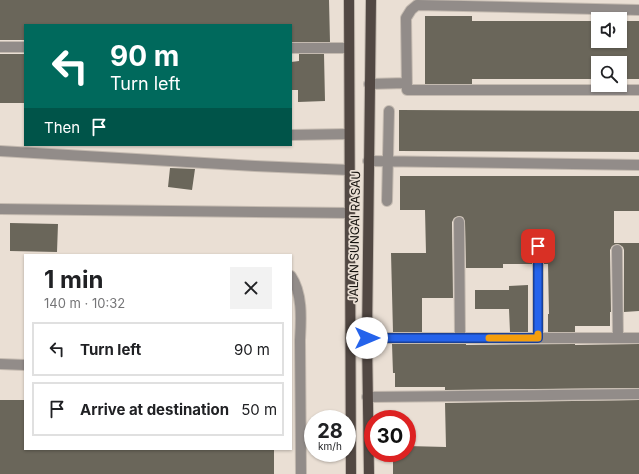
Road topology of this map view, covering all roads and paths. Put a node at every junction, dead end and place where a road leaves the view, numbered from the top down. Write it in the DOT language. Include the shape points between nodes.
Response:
graph roads {
  1 [pos="349,0"];
  2 [pos="371,0"];
  3 [pos="639,10"];
  4 [pos="0,47"];
  5 [pos="24,47"];
  6 [pos="292,48"];
  7 [pos="348,48"];
  8 [pos="406,83"];
  9 [pos="369,84"];
  10 [pos="639,90"];
  11 [pos="389,110"];
  12 [pos="292,134"];
  13 [pos="349,134"];
  14 [pos="0,152"];
  15 [pos="368,162"];
  16 [pos="387,162"];
  17 [pos="639,165"];
  18 [pos="349,170"];
  19 [pos="387,201"];
  20 [pos="0,209"];
  21 [pos="350,213"];
  22 [pos="459,222"];
  23 [pos="538,246"];
  24 [pos="617,250"];
  25 [pos="292,278"];
  26 [pos="367,338"];
  27 [pos="460,338"];
  28 [pos="538,338"];
  29 [pos="618,338"];
  30 [pos="639,338"];
  31 [pos="296,340"];
  32 [pos="0,364"];
  33 [pos="24,365"];
  34 [pos="639,394"];
  35 [pos="296,396"];
  36 [pos="367,397"];
  37 [pos="301,474"];
  38 [pos="351,474"];
  39 [pos="369,474"];
  1 -- 7 [label="main road, JALAN SUNGAI RASAU"];
  2 -- 9 [label="main road, JALAN SUNGAI RASAU"];
  3 -- 8 [label="street" via="417,5 406,18"];
  4 -- 5 [label="street"];
  6 -- 7 [label="street"];
  7 -- 13 [label="main road, JALAN SUNGAI RASAU"];
  8 -- 9 [label="street"];
  8 -- 10 [label="street" via="406,90"];
  9 -- 15 [label="main road, JALAN SUNGAI RASAU"];
  11 -- 16 [label="street"];
  12 -- 13 [label="street"];
  13 -- 18 [label="main road, JALAN SUNGAI RASAU"];
  14 -- 18 [label="street"];
  15 -- 16 [label="street"];
  15 -- 26 [label="main road, JALAN SUNGAI RASAU"];
  16 -- 17 [label="street"];
  16 -- 19 [label="street"];
  18 -- 21 [label="main road, JALAN SUNGAI RASAU"];
  20 -- 21 [label="street"];
  21 -- 38 [label="main road, JALAN SUNGAI RASAU"];
  22 -- 27 [label="street"];
  23 -- 28 [label="street"];
  24 -- 29 [label="street"];
  25 -- 31 [label="street" via="300,296 301,326"];
  26 -- 27 [label="street"];
  26 -- 36 [label="main road, JALAN SUNGAI RASAU"];
  27 -- 28 [label="street"];
  28 -- 29 [label="street"];
  29 -- 30 [label="street"];
  31 -- 35 [label="street"];
  32 -- 33 [label="street"];
  34 -- 36 [label="street"];
  35 -- 37 [label="street"];
  36 -- 39 [label="main road, JALAN SUNGAI RASAU"];
}
